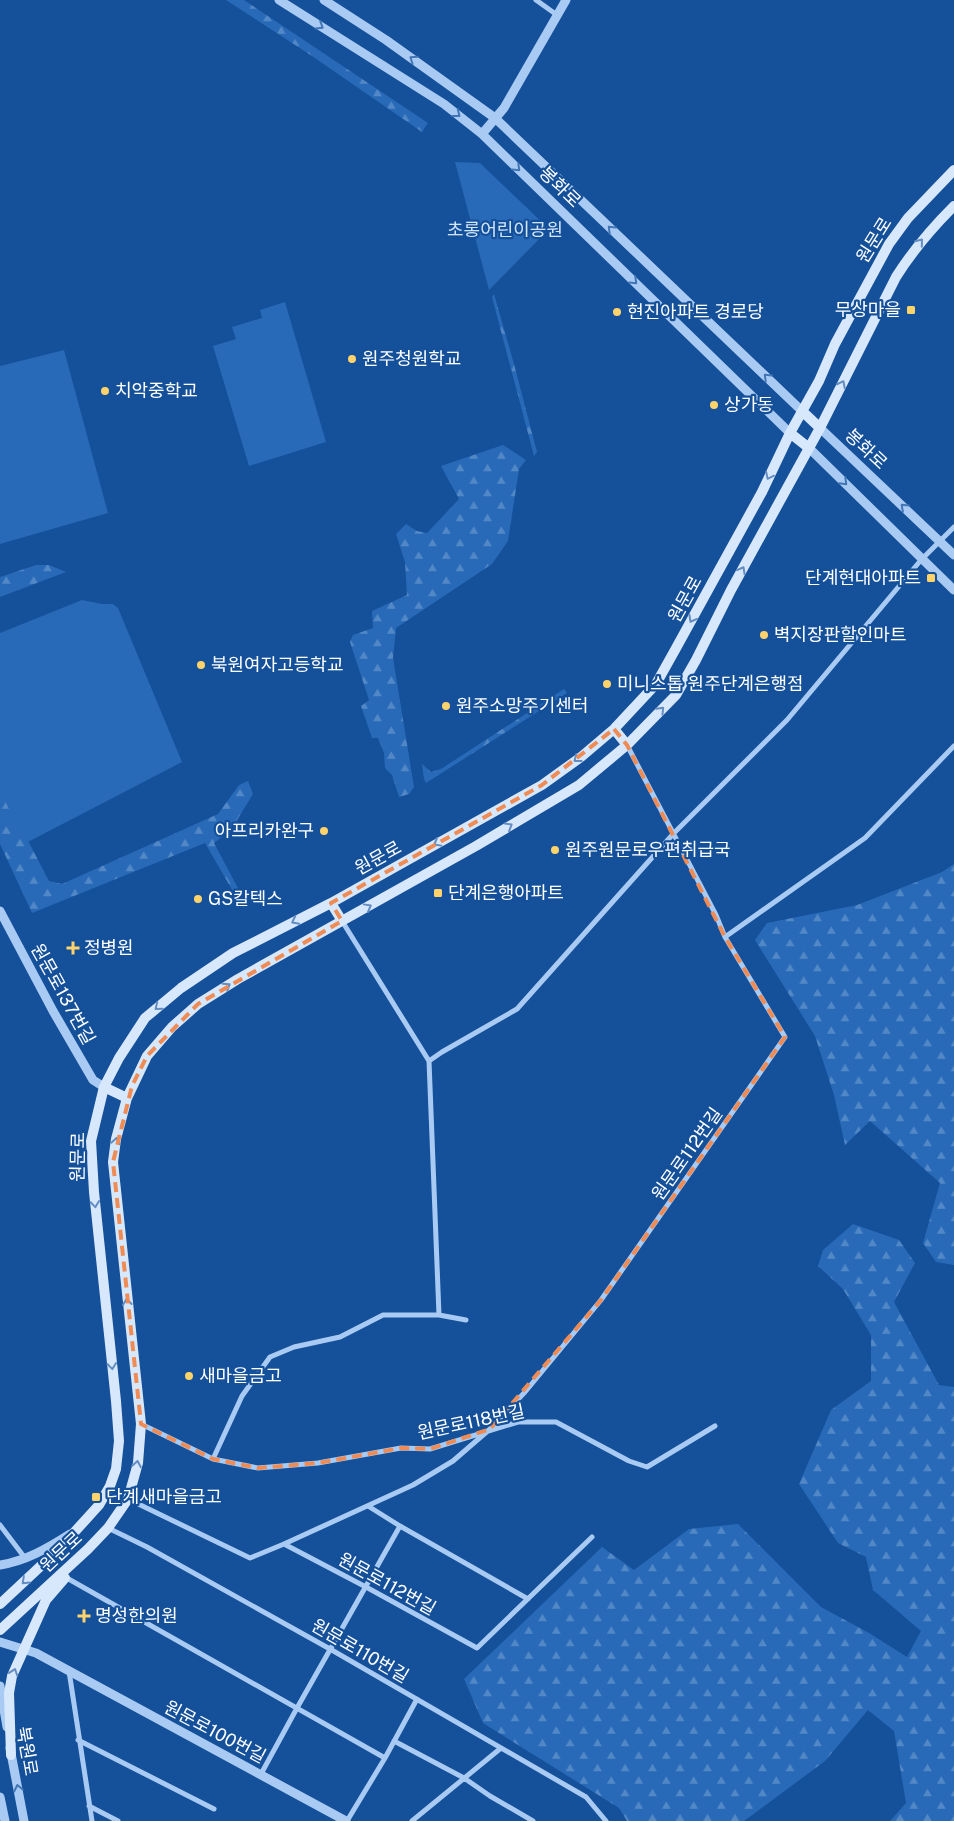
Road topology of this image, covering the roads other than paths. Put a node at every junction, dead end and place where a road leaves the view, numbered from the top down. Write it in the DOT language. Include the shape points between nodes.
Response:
graph roads {
  1 [pos="279,0"];
  2 [pos="324,0"];
  3 [pos="536,0"];
  4 [pos="566,0"];
  5 [pos="557,15"];
  6 [pos="495,118"];
  7 [pos="482,134"];
  8 [pos="954,170"];
  9 [pos="954,206"];
  10 [pos="802,411"];
  11 [pos="820,428"];
  12 [pos="790,432"];
  13 [pos="809,448"];
  14 [pos="954,527"];
  15 [pos="940,541"];
  16 [pos="954,555"];
  17 [pos="922,560"];
  18 [pos="954,590"];
  19 [pos="614,729"];
  20 [pos="627,745"];
  21 [pos="954,746"];
  22 [pos="674,833"];
  23 [pos="331,903"];
  24 [pos="0,911"];
  25 [pos="342,921"];
  26 [pos="725,936"];
  27 [pos="429,1061"];
  28 [pos="104,1087"];
  29 [pos="127,1098"];
  30 [pos="439,1315"];
  31 [pos="466,1320"];
  32 [pos="141,1424"];
  33 [pos="715,1426"];
  34 [pos="490,1429"];
  35 [pos="213,1459"];
  36 [pos="128,1499"];
  37 [pos="368,1506"];
  38 [pos="0,1525"];
  39 [pos="400,1526"];
  40 [pos="78,1528"];
  41 [pos="108,1528"];
  42 [pos="592,1537"];
  43 [pos="284,1544"];
  44 [pos="88,1549"];
  45 [pos="25,1558"];
  46 [pos="0,1565"];
  47 [pos="65,1577"];
  48 [pos="366,1587"];
  49 [pos="528,1599"];
  50 [pos="0,1604"];
  51 [pos="0,1630"];
  52 [pos="0,1642"];
  53 [pos="23,1649"];
  54 [pos="330,1650"];
  55 [pos="69,1671"];
  56 [pos="0,1686"];
  57 [pos="417,1699"];
  58 [pos="297,1708"];
  59 [pos="78,1740"];
  60 [pos="394,1741"];
  61 [pos="500,1748"];
  62 [pos="11,1755"];
  63 [pos="385,1758"];
  64 [pos="261,1774"];
  65 [pos="464,1778"];
  66 [pos="0,1797"];
  67 [pos="88,1806"];
  68 [pos="214,1809"];
  69 [pos="5,1821"];
  70 [pos="24,1821"];
  71 [pos="92,1821"];
  72 [pos="118,1821"];
  73 [pos="347,1821"];
  74 [pos="412,1821"];
  75 [pos="533,1821"];
  76 [pos="606,1821"];
  1 -- 7 [label="street, 봉화로, one-way" via="444,104"];
  6 -- 2 [label="street, 봉화로, one-way"];
  3 -- 5 [label="street"];
  4 -- 5 [label="street"];
  5 -- 6 [label="street" via="504,108"];
  6 -- 7 [label="street"];
  10 -- 6 [label="street, 봉화로, one-way"];
  7 -- 12 [label="street, 봉화로, one-way"];
  8 -- 10 [label="main road, 원문로" via="908,218 889,244"];
  11 -- 9 [label="main road, 원문로, one-way" via="896,277 910,254"];
  10 -- 11 [label="main road, 봉화로"];
  10 -- 12 [label="main road, 원문로"];
  11 -- 13 [label="main road, 원문로"];
  15 -- 11 [label="street, 봉화로, one-way"];
  12 -- 13 [label="main road"];
  12 -- 19 [label="main road, 원문로, one-way" via="762,492 656,684"];
  13 -- 17 [label="street, one-way"];
  20 -- 13 [label="main road, 원문로, one-way" via="676,695"];
  14 -- 15 [label="street"];
  15 -- 16 [label="street, 봉화로"];
  15 -- 17 [label="street"];
  17 -- 18 [label="street"];
  17 -- 22 [label="street" via="787,720"];
  19 -- 20 [label="main road"];
  19 -- 23 [label="main road, 원문로, one-way" via="542,785"];
  20 -- 22 [label="street, 원문로112번길"];
  25 -- 20 [label="main road, 원문로, one-way" via="578,785"];
  21 -- 26 [label="street" via="865,838"];
  22 -- 26 [label="street, 원문로112번길"];
  22 -- 27 [label="street" via="517,1009"];
  23 -- 25 [label="main road"];
  23 -- 28 [label="main road, 원문로, one-way" via="233,953 181,988 145,1018"];
  24 -- 28 [label="street, 원문로137번길" via="93,1080"];
  25 -- 27 [label="street"];
  29 -- 25 [label="main road, 원문로, one-way" via="147,1056 198,1004 238,978"];
  26 -- 34 [label="street, 원문로112번길" via="785,1038 601,1300"];
  27 -- 30 [label="street"];
  28 -- 29 [label="main road"];
  28 -- 40 [label="main road, 원문로, one-way" via="91,1141 119,1441 116,1469 110,1486 99,1505"];
  32 -- 29 [label="main road, 원문로, one-way" via="113,1162"];
  30 -- 31 [label="street"];
  30 -- 35 [label="street" via="383,1316 340,1337 294,1347 270,1358 242,1396"];
  32 -- 35 [label="street, 원문로118번길"];
  36 -- 32 [label="main road, 원문로, one-way" via="138,1463"];
  33 -- 34 [label="street, 원문로118번길" via="647,1467 629,1461 556,1422 518,1422"];
  34 -- 35 [label="street, 원문로118번길" via="430,1448 401,1448 318,1463 258,1468"];
  34 -- 37 [label="street, 원문로112번길" via="453,1461"];
  36 -- 41 [label="main road, 원문로"];
  36 -- 43 [label="street, 원문로112번길" via="250,1558"];
  37 -- 39 [label="street"];
  37 -- 43 [label="street, 원문로112번길"];
  38 -- 45 [label="street"];
  39 -- 48 [label="street"];
  39 -- 49 [label="street"];
  40 -- 45 [label="street" via="45,1550"];
  40 -- 50 [label="main road, 원문로, one-way"];
  41 -- 44 [label="main road, 원문로"];
  41 -- 54 [label="street, 원문로110번길"];
  42 -- 49 [label="street"];
  43 -- 48 [label="street, 원문로112번길"];
  44 -- 47 [label="main road"];
  44 -- 51 [label="main road, 원문로"];
  45 -- 46 [label="street"];
  47 -- 53 [label="main road" via="46,1600"];
  47 -- 58 [label="street"];
  48 -- 49 [label="street, 원문로112번길" via="477,1648"];
  48 -- 54 [label="street"];
  52 -- 53 [label="street, 원문로100번길"];
  53 -- 55 [label="street, 원문로100번길"];
  62 -- 53 [label="main road, one-way" via="9,1693"];
  54 -- 57 [label="street, 원문로110번길"];
  54 -- 58 [label="street"];
  55 -- 59 [label="street"];
  55 -- 64 [label="street, 원문로100번길"];
  56 -- 62 [label="street, 북원로"];
  57 -- 60 [label="street, 원문로110번길"];
  57 -- 61 [label="street"];
  58 -- 63 [label="street"];
  58 -- 64 [label="street"];
  59 -- 67 [label="street"];
  59 -- 68 [label="street"];
  60 -- 63 [label="street, 원문로110번길"];
  60 -- 65 [label="street"];
  61 -- 65 [label="street"];
  61 -- 76 [label="street" via="586,1798"];
  70 -- 62 [label="street, 북원로, one-way"];
  63 -- 73 [label="street, 원문로110번길"];
  64 -- 73 [label="street, 원문로100번길"];
  65 -- 74 [label="street"];
  65 -- 75 [label="street"];
  66 -- 69 [label="street"];
  67 -- 71 [label="street"];
  67 -- 72 [label="street"];
}
